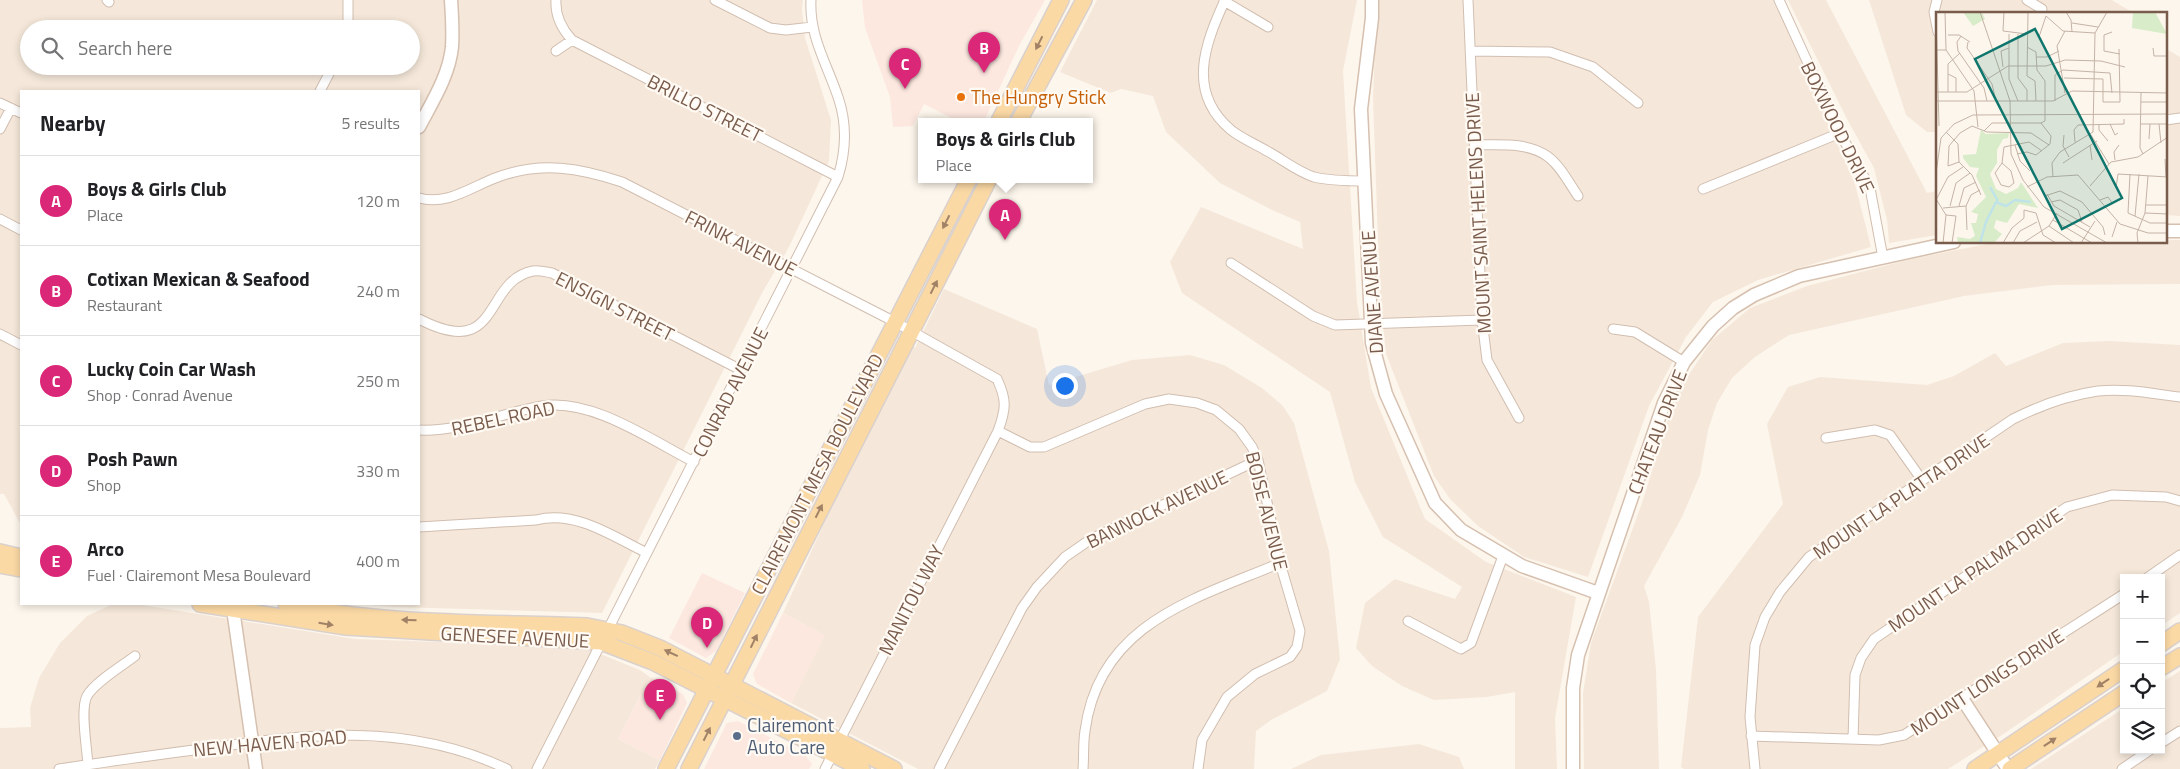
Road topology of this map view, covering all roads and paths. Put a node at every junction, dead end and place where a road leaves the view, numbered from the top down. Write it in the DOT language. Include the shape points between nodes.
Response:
graph roads {
  1 [pos="348,0"];
  2 [pos="452,0"];
  3 [pos="556,0"];
  4 [pos="715,0"];
  5 [pos="811,0"];
  6 [pos="1061,0"];
  7 [pos="1084,0"];
  8 [pos="1372,0"];
  9 [pos="1468,0"];
  10 [pos="1779,0"];
  11 [pos="1937,0"];
  12 [pos="2027,0"];
  13 [pos="1225,1"];
  14 [pos="2042,9"];
  15 [pos="348,20"];
  16 [pos="1936,22"];
  17 [pos="812,27"];
  18 [pos="1268,27"];
  19 [pos="572,40"];
  20 [pos="556,50"];
  21 [pos="1470,50"];
  22 [pos="328,75"];
  23 [pos="321,90"];
  24 [pos="0,102"];
  25 [pos="1638,103"];
  26 [pos="11,108"];
  27 [pos="20,112"];
  28 [pos="1001,118"];
  29 [pos="1021,118"];
  30 [pos="420,125"];
  31 [pos="0,129"];
  32 [pos="1840,133"];
  33 [pos="1475,146"];
  34 [pos="838,177"];
  35 [pos="1364,181"];
  36 [pos="967,183"];
  37 [pos="987,183"];
  38 [pos="1703,189"];
  39 [pos="1578,196"];
  40 [pos="420,198"];
  41 [pos="0,219"];
  42 [pos="20,229"];
  43 [pos="1945,244"];
  44 [pos="1883,258"];
  45 [pos="1231,263"];
  46 [pos="792,270"];
  47 [pos="420,320"];
  48 [pos="1482,320"];
  49 [pos="895,322"];
  50 [pos="1372,324"];
  51 [pos="1613,329"];
  52 [pos="912,331"];
  53 [pos="0,334"];
  54 [pos="20,344"];
  55 [pos="1684,362"];
  56 [pos="741,370"];
  57 [pos="2180,397"];
  58 [pos="1519,418"];
  59 [pos="420,430"];
  60 [pos="998,430"];
  61 [pos="1826,438"];
  62 [pos="1258,460"];
  63 [pos="694,462"];
  64 [pos="1922,480"];
  65 [pos="2180,501"];
  66 [pos="420,527"];
  67 [pos="0,552"];
  68 [pos="647,553"];
  69 [pos="2180,555"];
  70 [pos="1503,556"];
  71 [pos="20,557"];
  72 [pos="1280,563"];
  73 [pos="0,565"];
  74 [pos="20,569"];
  75 [pos="2153,574"];
  76 [pos="1598,593"];
  77 [pos="2120,597"];
  78 [pos="216,605"];
  79 [pos="291,605"];
  80 [pos="233,606"];
  81 [pos="1408,621"];
  82 [pos="2180,631"];
  83 [pos="604,635"];
  84 [pos="2165,641"];
  85 [pos="135,656"];
  86 [pos="2180,656"];
  87 [pos="2165,665"];
  88 [pos="2120,672"];
  89 [pos="715,675"];
  90 [pos="732,685"];
  91 [pos="707,689"];
  92 [pos="2120,696"];
  93 [pos="725,699"];
  94 [pos="1963,700"];
  95 [pos="2180,731"];
  96 [pos="1751,736"];
  97 [pos="1853,739"];
  98 [pos="2165,740"];
  99 [pos="252,741"];
  100 [pos="836,748"];
  101 [pos="1999,754"];
  102 [pos="2144,754"];
  103 [pos="88,765"];
  104 [pos="59,769"];
  105 [pos="256,769"];
  106 [pos="507,769"];
  107 [pos="537,769"];
  108 [pos="666,769"];
  109 [pos="689,769"];
  110 [pos="825,769"];
  111 [pos="862,769"];
  112 [pos="894,769"];
  113 [pos="939,769"];
  114 [pos="1083,769"];
  115 [pos="1198,769"];
  116 [pos="1573,769"];
  117 [pos="1755,769"];
  118 [pos="1975,769"];
  119 [pos="2009,769"];
  120 [pos="2122,769"];
  1 -- 15 [label="street"];
  2 -- 30 [label="street" via="449,64"];
  3 -- 19 [label="street, BRILLO STREET" via="555,9 561,29"];
  4 -- 17 [label="street" via="770,28"];
  5 -- 17 [label="street, CONRAD AVENUE"];
  6 -- 28 [label="main road, one-way"];
  7 -- 29 [label="main road"];
  8 -- 35 [label="street, DIANE AVENUE" via="1360,109"];
  9 -- 21 [label="street, MOUNT SAINT HELENS DRIVE"];
  10 -- 32 [label="street, BOXWOOD DRIVE"];
  11 -- 16 [label="street"];
  12 -- 14 [label="street"];
  13 -- 18 [label="street"];
  13 -- 35 [label="street" via="1202,60 1202,74 1212,108 1237,134 1313,176"];
  17 -- 34 [label="street, CONRAD AVENUE" via="844,116 842,164"];
  19 -- 20 [label="street"];
  19 -- 34 [label="street, BRILLO STREET"];
  21 -- 25 [label="street" via="1550,52 1592,67"];
  21 -- 33 [label="street, MOUNT SAINT HELENS DRIVE"];
  22 -- 23 [label="street"];
  24 -- 26 [label="street"];
  26 -- 27 [label="street"];
  26 -- 31 [label="street"];
  32 -- 38 [label="street"];
  32 -- 44 [label="street, BOXWOOD DRIVE" via="1870,188"];
  33 -- 39 [label="street" via="1518,145 1546,155"];
  33 -- 48 [label="street, MOUNT SAINT HELENS DRIVE"];
  34 -- 46 [label="street, CONRAD AVENUE"];
  35 -- 50 [label="street, DIANE AVENUE"];
  36 -- 49 [label="main road, CLAIREMONT MESA BOULEVARD, one-way"];
  52 -- 37 [label="main road, CLAIREMONT MESA BOULEVARD, one-way"];
  40 -- 46 [label="street, FRINK AVENUE" via="448,199 499,176 537,167 587,170 622,182"];
  41 -- 42 [label="street"];
  43 -- 44 [label="street, CHATEAU DRIVE"];
  44 -- 55 [label="street, CHATEAU DRIVE" via="1799,276 1754,295 1713,326"];
  45 -- 50 [label="street" via="1313,316 1335,326"];
  46 -- 49 [label="street, FRINK AVENUE"];
  46 -- 56 [label="street, CONRAD AVENUE"];
  47 -- 56 [label="street, ENSIGN STREET" via="438,329 452,332 468,330 486,319 508,285 519,276 534,271 552,273"];
  48 -- 50 [label="street"];
  48 -- 58 [label="street, MOUNT SAINT HELENS DRIVE" via="1487,360"];
  49 -- 52 [label="street, FRINK AVENUE"];
  49 -- 89 [label="main road, CLAIREMONT MESA BOULEVARD"];
  50 -- 70 [label="street, DIANE AVENUE" via="1372,343 1386,394 1435,502 1461,530"];
  51 -- 55 [label="street" via="1635,332"];
  52 -- 60 [label="street, FRINK AVENUE" via="997,379 1006,410"];
  90 -- 52 [label="main road, CLAIREMONT MESA BOULEVARD, one-way"];
  53 -- 54 [label="street"];
  55 -- 76 [label="street, CHATEAU DRIVE" via="1664,403"];
  56 -- 63 [label="street, CONRAD AVENUE"];
  57 -- 64 [label="street, MOUNT LA PLATTA DRIVE" via="2097,391 2036,407"];
  59 -- 63 [label="street, REBEL ROAD" via="441,431 542,406 580,407 601,414"];
  60 -- 62 [label="street, BOISE AVENUE" via="1030,447 1044,447 1145,404 1169,399 1216,410 1247,438"];
  60 -- 100 [label="street, MANITOU WAY"];
  61 -- 64 [label="street" via="1875,430 1890,435"];
  62 -- 72 [label="street, BOISE AVENUE"];
  62 -- 113 [label="street, BANNOCK AVENUE" via="1091,538 1065,557 1022,608"];
  63 -- 68 [label="street, CONRAD AVENUE"];
  64 -- 96 [label="street, MOUNT LA PLATTA DRIVE" via="1809,558 1780,592 1765,617 1755,645"];
  65 -- 97 [label="street, MOUNT LA PALMA DRIVE" via="2166,497 2112,495 2068,506 1874,639 1861,658 1855,675"];
  66 -- 68 [label="street" via="547,517 581,521"];
  67 -- 71 [label="main road"];
  68 -- 83 [label="street, CONRAD AVENUE"];
  69 -- 75 [label="street"];
  70 -- 76 [label="street, DIANE AVENUE"];
  70 -- 81 [label="street" via="1471,643 1461,649"];
  72 -- 114 [label="street" via="1181,605 1154,620 1118,653 1101,678 1094,697 1085,730"];
  72 -- 115 [label="street, BOISE AVENUE" via="1300,631 1297,647 1290,657 1255,674 1227,697 1202,740"];
  73 -- 74 [label="main road"];
  76 -- 116 [label="street, CHATEAU DRIVE" via="1575,671"];
  77 -- 94 [label="street, MOUNT LONGS DRIVE"];
  78 -- 80 [label="main road, GENESEE AVENUE"];
  83 -- 79 [label="main road, GENESEE AVENUE, one-way" via="587,626 379,619"];
  80 -- 83 [label="main road, GENESEE AVENUE, one-way" via="346,628 383,631"];
  80 -- 99 [label="street"];
  82 -- 84 [label="main road"];
  89 -- 83 [label="main road, GENESEE AVENUE, one-way" via="660,648"];
  83 -- 91 [label="main road, GENESEE AVENUE"];
  83 -- 107 [label="street, CONRAD AVENUE"];
  85 -- 103 [label="street" via="87,696 84,710"];
  86 -- 87 [label="main road"];
  88 -- 101 [label="main road, one-way"];
  89 -- 90 [label="main road, GENESEE AVENUE"];
  89 -- 91 [label="main road, CLAIREMONT MESA BOULEVARD"];
  90 -- 93 [label="main road, CLAIREMONT MESA BOULEVARD"];
  90 -- 100 [label="main road, GENESEE AVENUE"];
  91 -- 93 [label="main road, GENESEE AVENUE"];
  91 -- 108 [label="main road, CLAIREMONT MESA BOULEVARD"];
  119 -- 92 [label="main road, one-way"];
  93 -- 100 [label="main road, GENESEE AVENUE"];
  109 -- 93 [label="main road, CLAIREMONT MESA BOULEVARD, one-way"];
  94 -- 97 [label="street, MOUNT LONGS DRIVE" via="1904,736 1879,740"];
  94 -- 101 [label="street"];
  95 -- 98 [label="street"];
  96 -- 97 [label="street, MOUNT LONGS DRIVE"];
  96 -- 117 [label="street, MOUNT LA PLATTA DRIVE"];
  99 -- 103 [label="street, NEW HAVEN ROAD"];
  99 -- 105 [label="street"];
  99 -- 106 [label="street, NEW HAVEN ROAD" via="337,734 401,738 439,745"];
  100 -- 110 [label="street, MANITOU WAY"];
  100 -- 111 [label="main road, GENESEE AVENUE"];
  100 -- 112 [label="main road, GENESEE AVENUE"];
  101 -- 118 [label="main road"];
  101 -- 119 [label="street"];
  102 -- 120 [label="street"];
  103 -- 104 [label="street, NEW HAVEN ROAD"];
}
